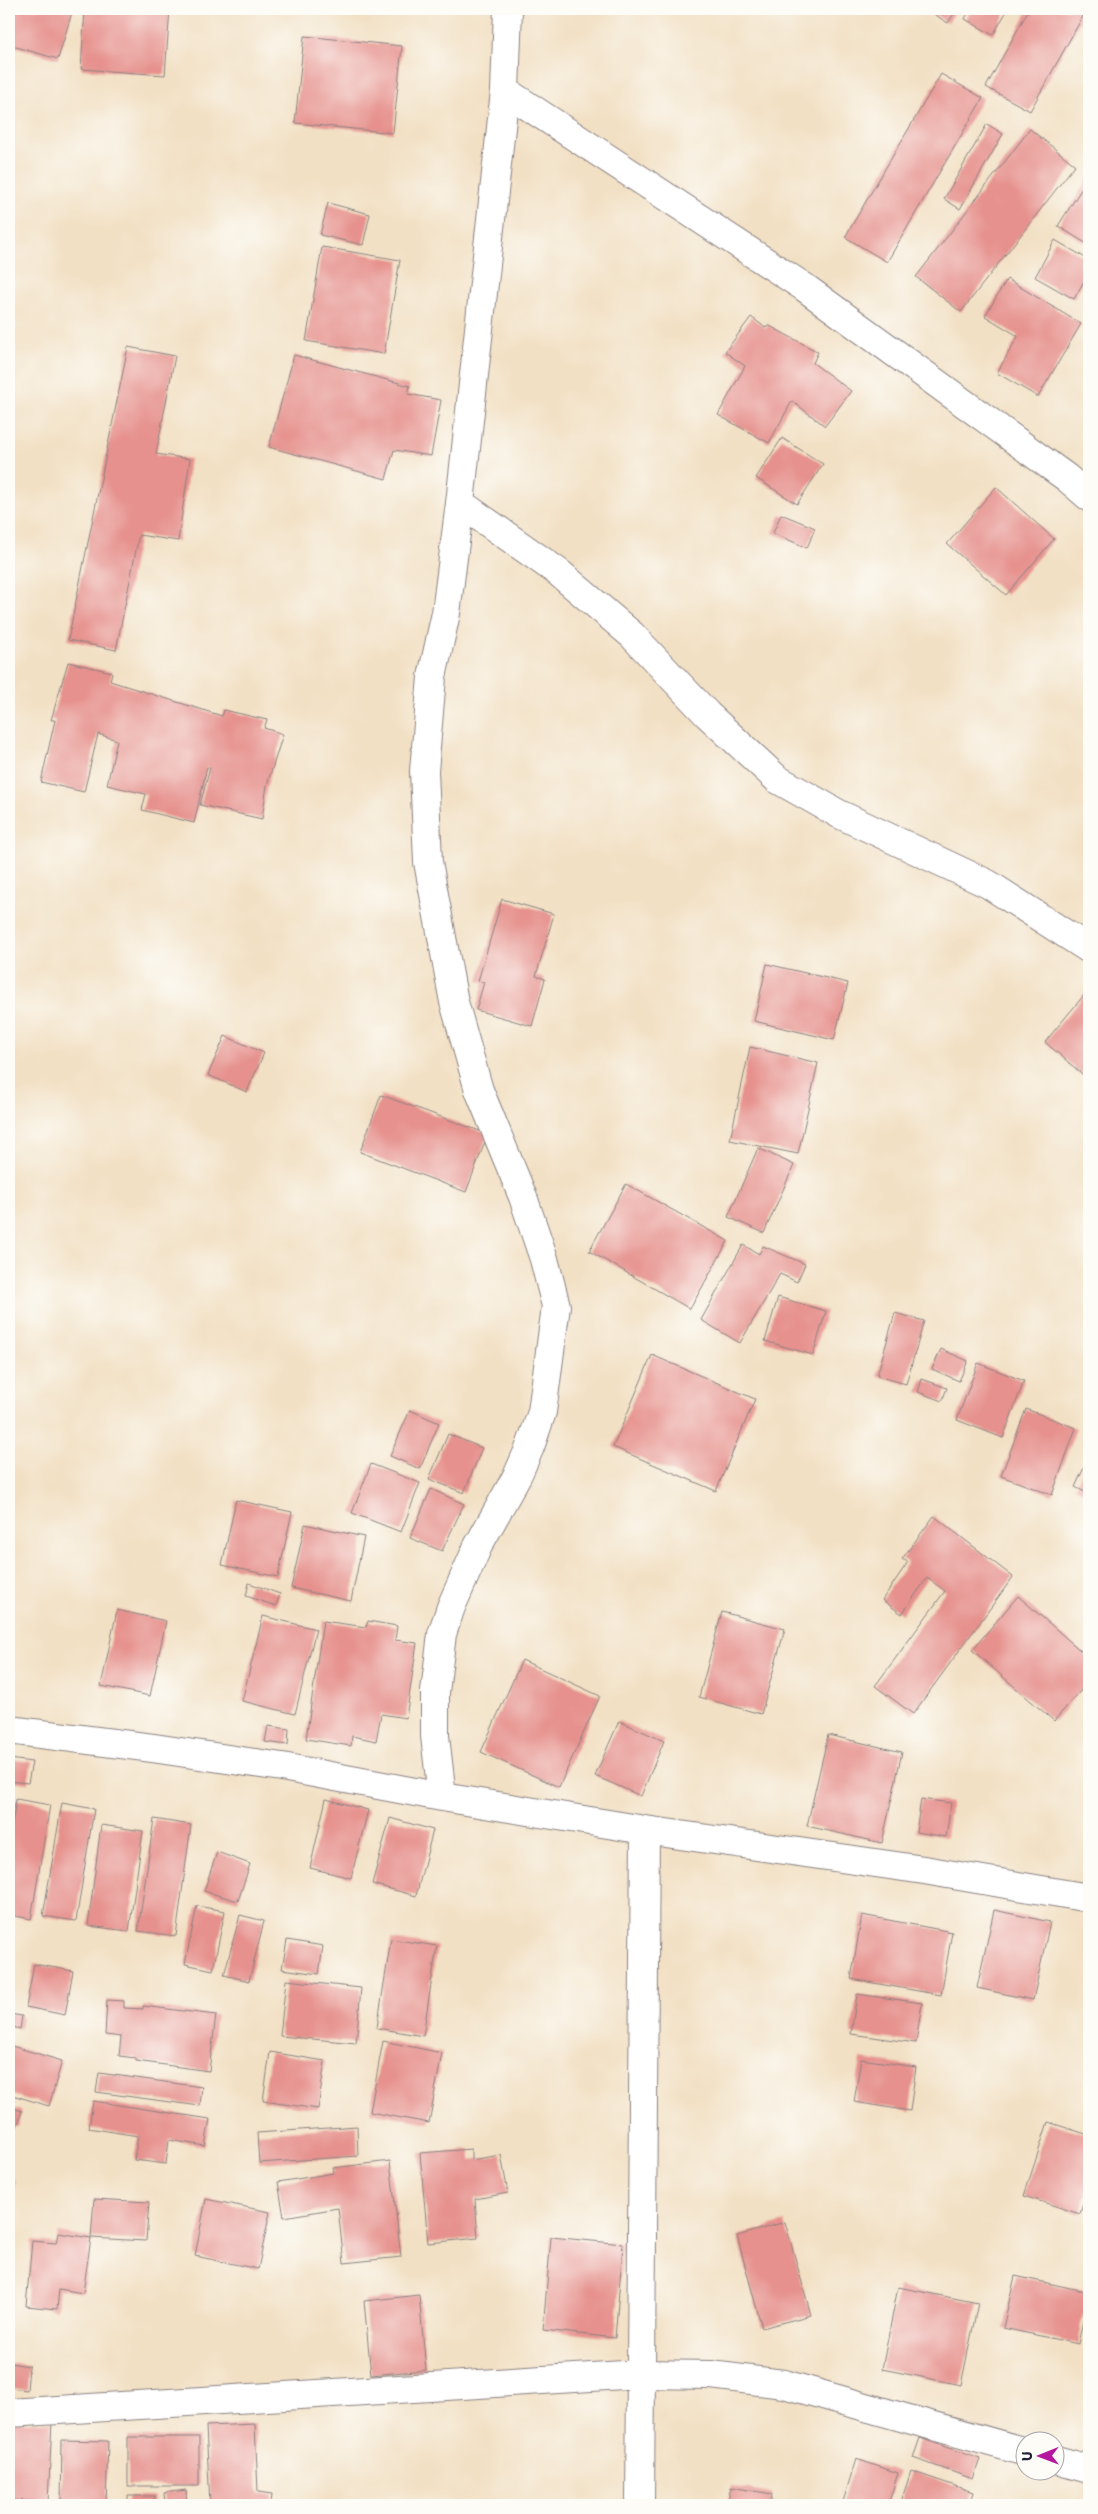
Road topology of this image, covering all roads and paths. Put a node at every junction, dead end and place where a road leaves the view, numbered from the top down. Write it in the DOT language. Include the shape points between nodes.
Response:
graph roads {
  1 [pos="508,9"];
  2 [pos="505,91"];
  3 [pos="1089,497"];
  4 [pos="460,503"];
  5 [pos="1089,949"];
  6 [pos="9,1730"];
  7 [pos="442,1797"];
  8 [pos="645,1830"];
  9 [pos="1089,1898"];
  10 [pos="640,2374"];
  11 [pos="9,2413"];
  12 [pos="1016,2449"];
  13 [pos="1066,2463"];
  14 [pos="1089,2470"];
  15 [pos="640,2505"];
  1 -- 2 [label="street"];
  2 -- 3 [label="street" via="804,287"];
  2 -- 4 [label="street"];
  4 -- 5 [label="street" via="558,572 632,635 708,715 777,780 840,814 988,884"];
  4 -- 7 [label="street" via="446,613 432,677 424,770 428,862 454,1002 479,1090 523,1196 556,1306 542,1412 530,1447 478,1546 442,1634 435,1710"];
  6 -- 7 [label="street" via="282,1767"];
  7 -- 8 [label="street"];
  8 -- 9 [label="street" via="924,1870"];
  8 -- 10 [label="street"];
  10 -- 11 [label="street"];
  10 -- 12 [label="street" via="711,2375 784,2384"];
  10 -- 15 [label="street"];
  13 -- 14 [label="street"];
}
